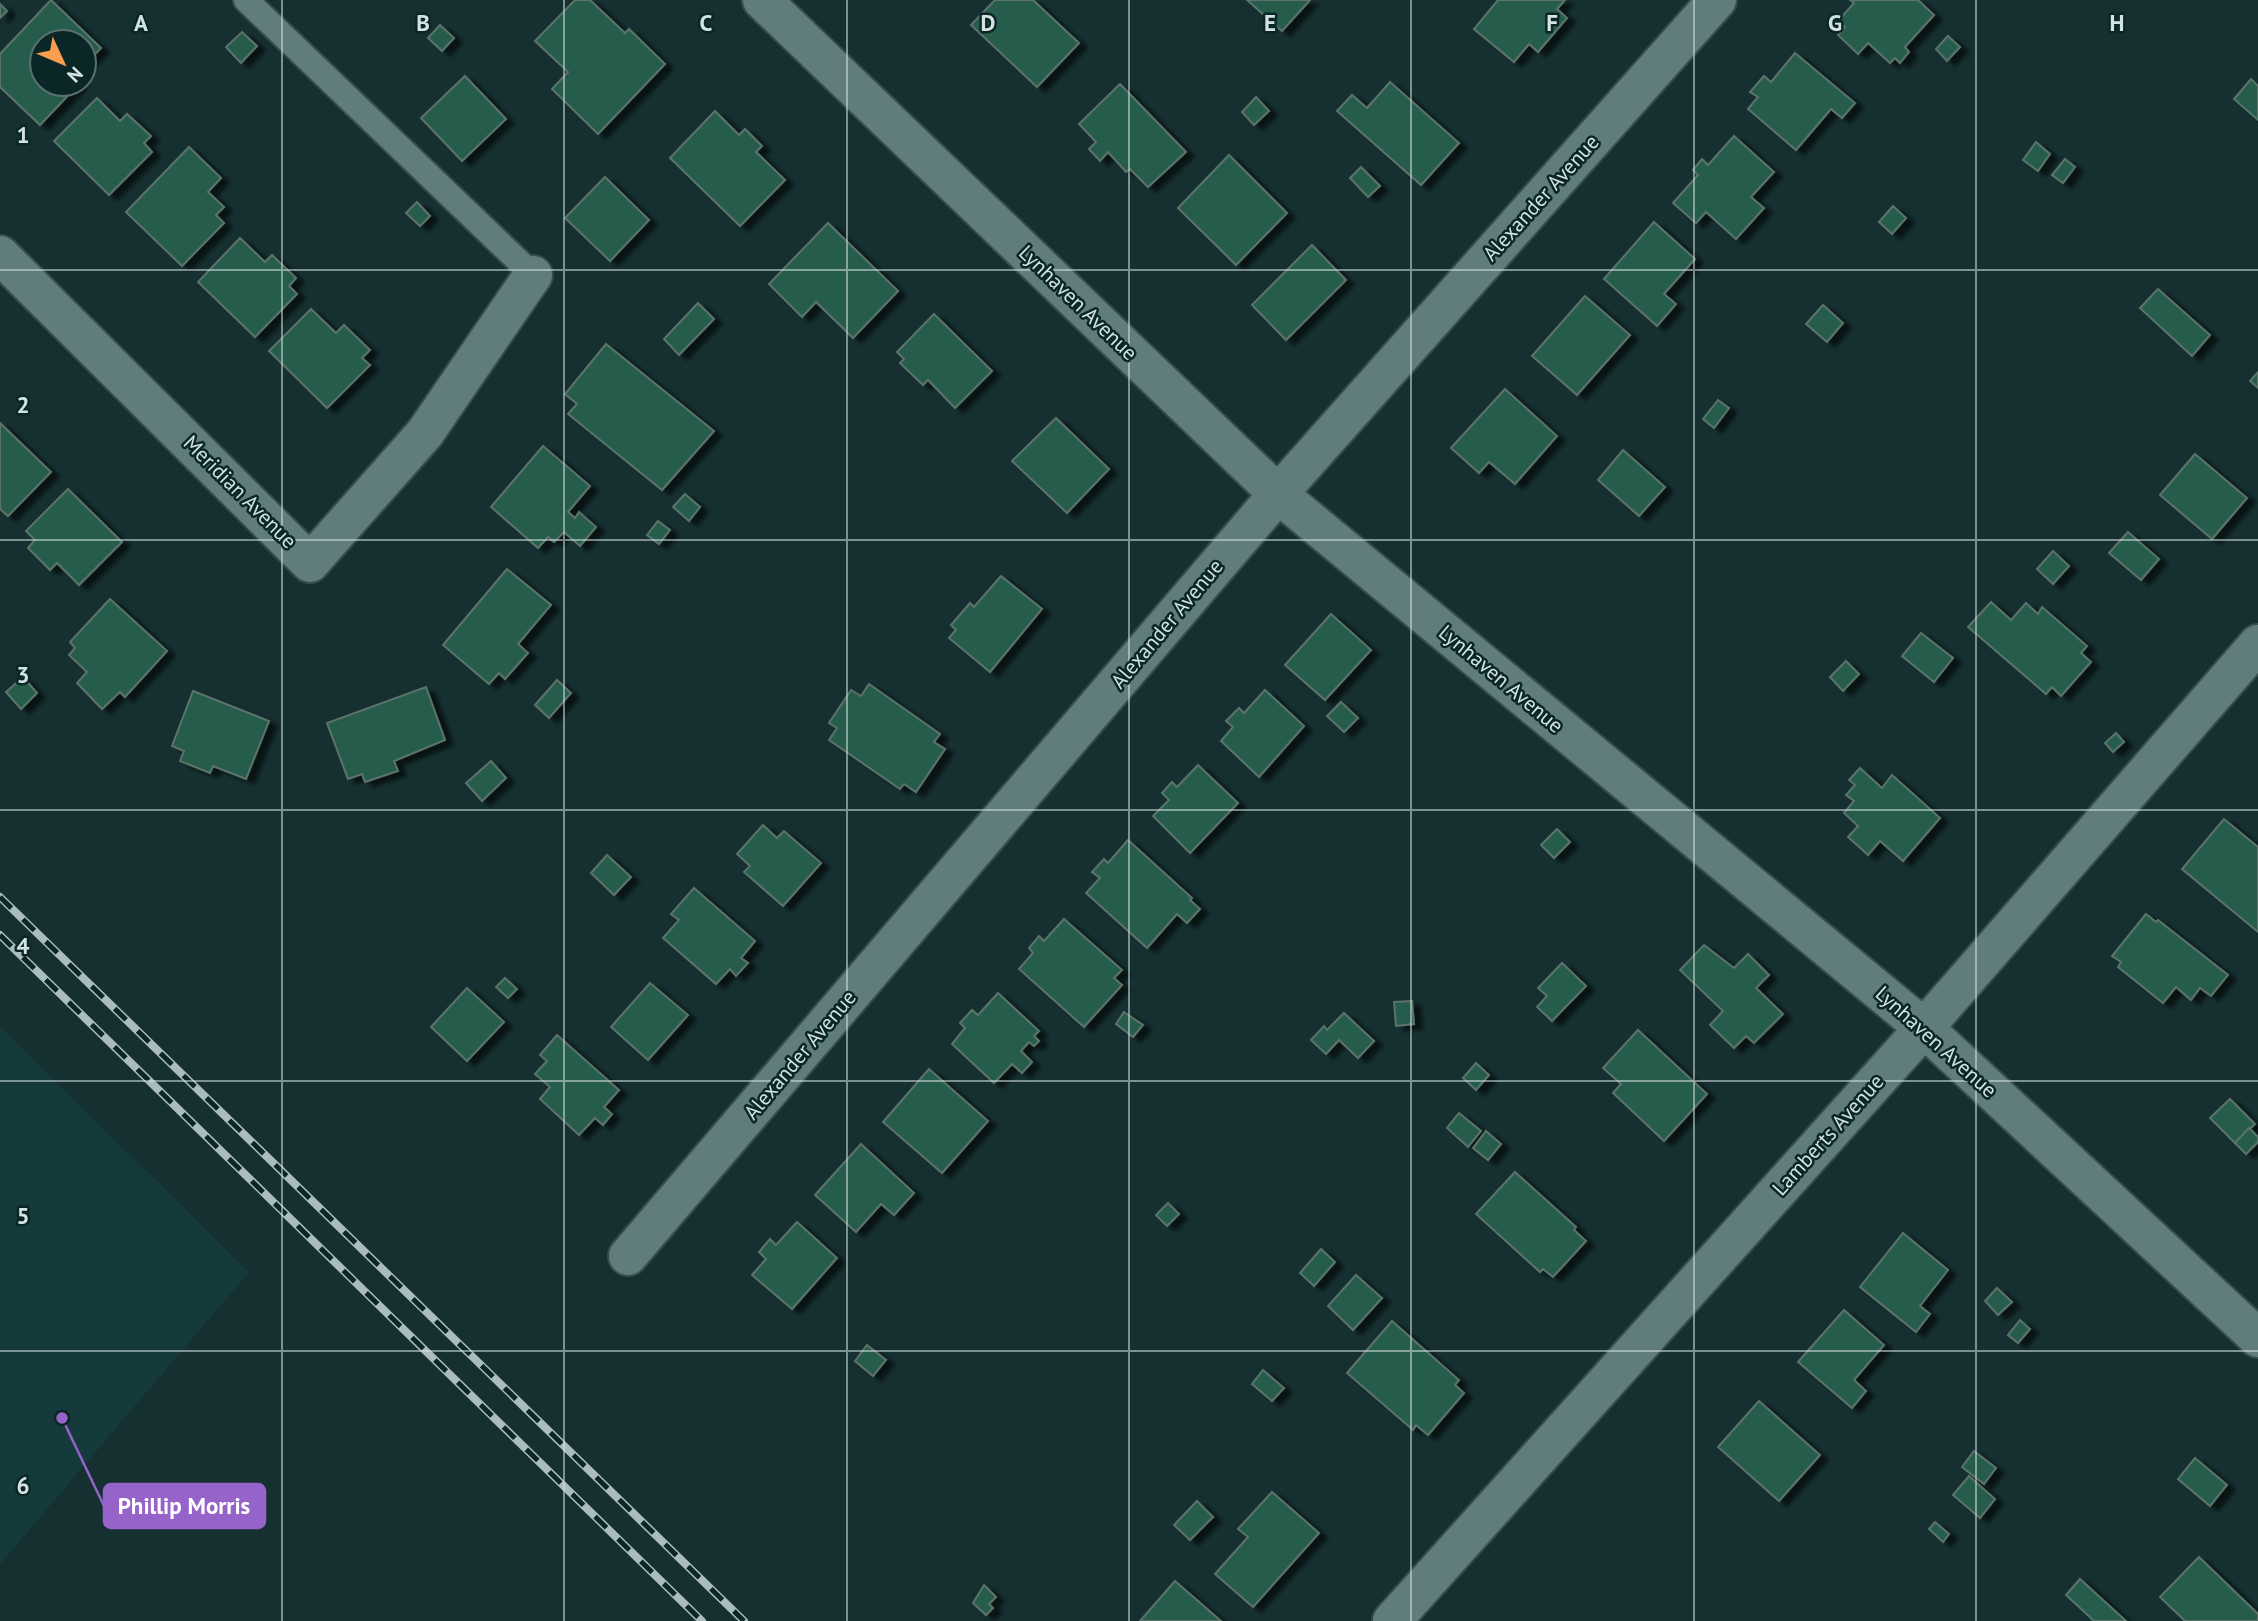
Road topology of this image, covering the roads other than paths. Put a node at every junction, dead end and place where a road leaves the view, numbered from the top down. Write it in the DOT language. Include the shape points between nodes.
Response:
graph roads {
  1 [pos="246,0"];
  2 [pos="762,0"];
  3 [pos="1717,0"];
  4 [pos="0,255"];
  5 [pos="533,275"];
  6 [pos="1278,494"];
  7 [pos="2258,644"];
  8 [pos="1924,1028"];
  9 [pos="628,1256"];
  10 [pos="2258,1338"];
  11 [pos="1392,1621"];
  1 -- 5 [label="lane"];
  2 -- 6 [label="street, Lynhaven Avenue"];
  3 -- 6 [label="street, Alexander Avenue"];
  4 -- 5 [label="street, Meridian Avenue" via="310,563 425,433"];
  6 -- 8 [label="street, Lynhaven Avenue"];
  6 -- 9 [label="street, Alexander Avenue"];
  7 -- 8 [label="street, Lamberts Avenue"];
  8 -- 10 [label="street, Lynhaven Avenue"];
  8 -- 11 [label="street, Lamberts Avenue"];
}
